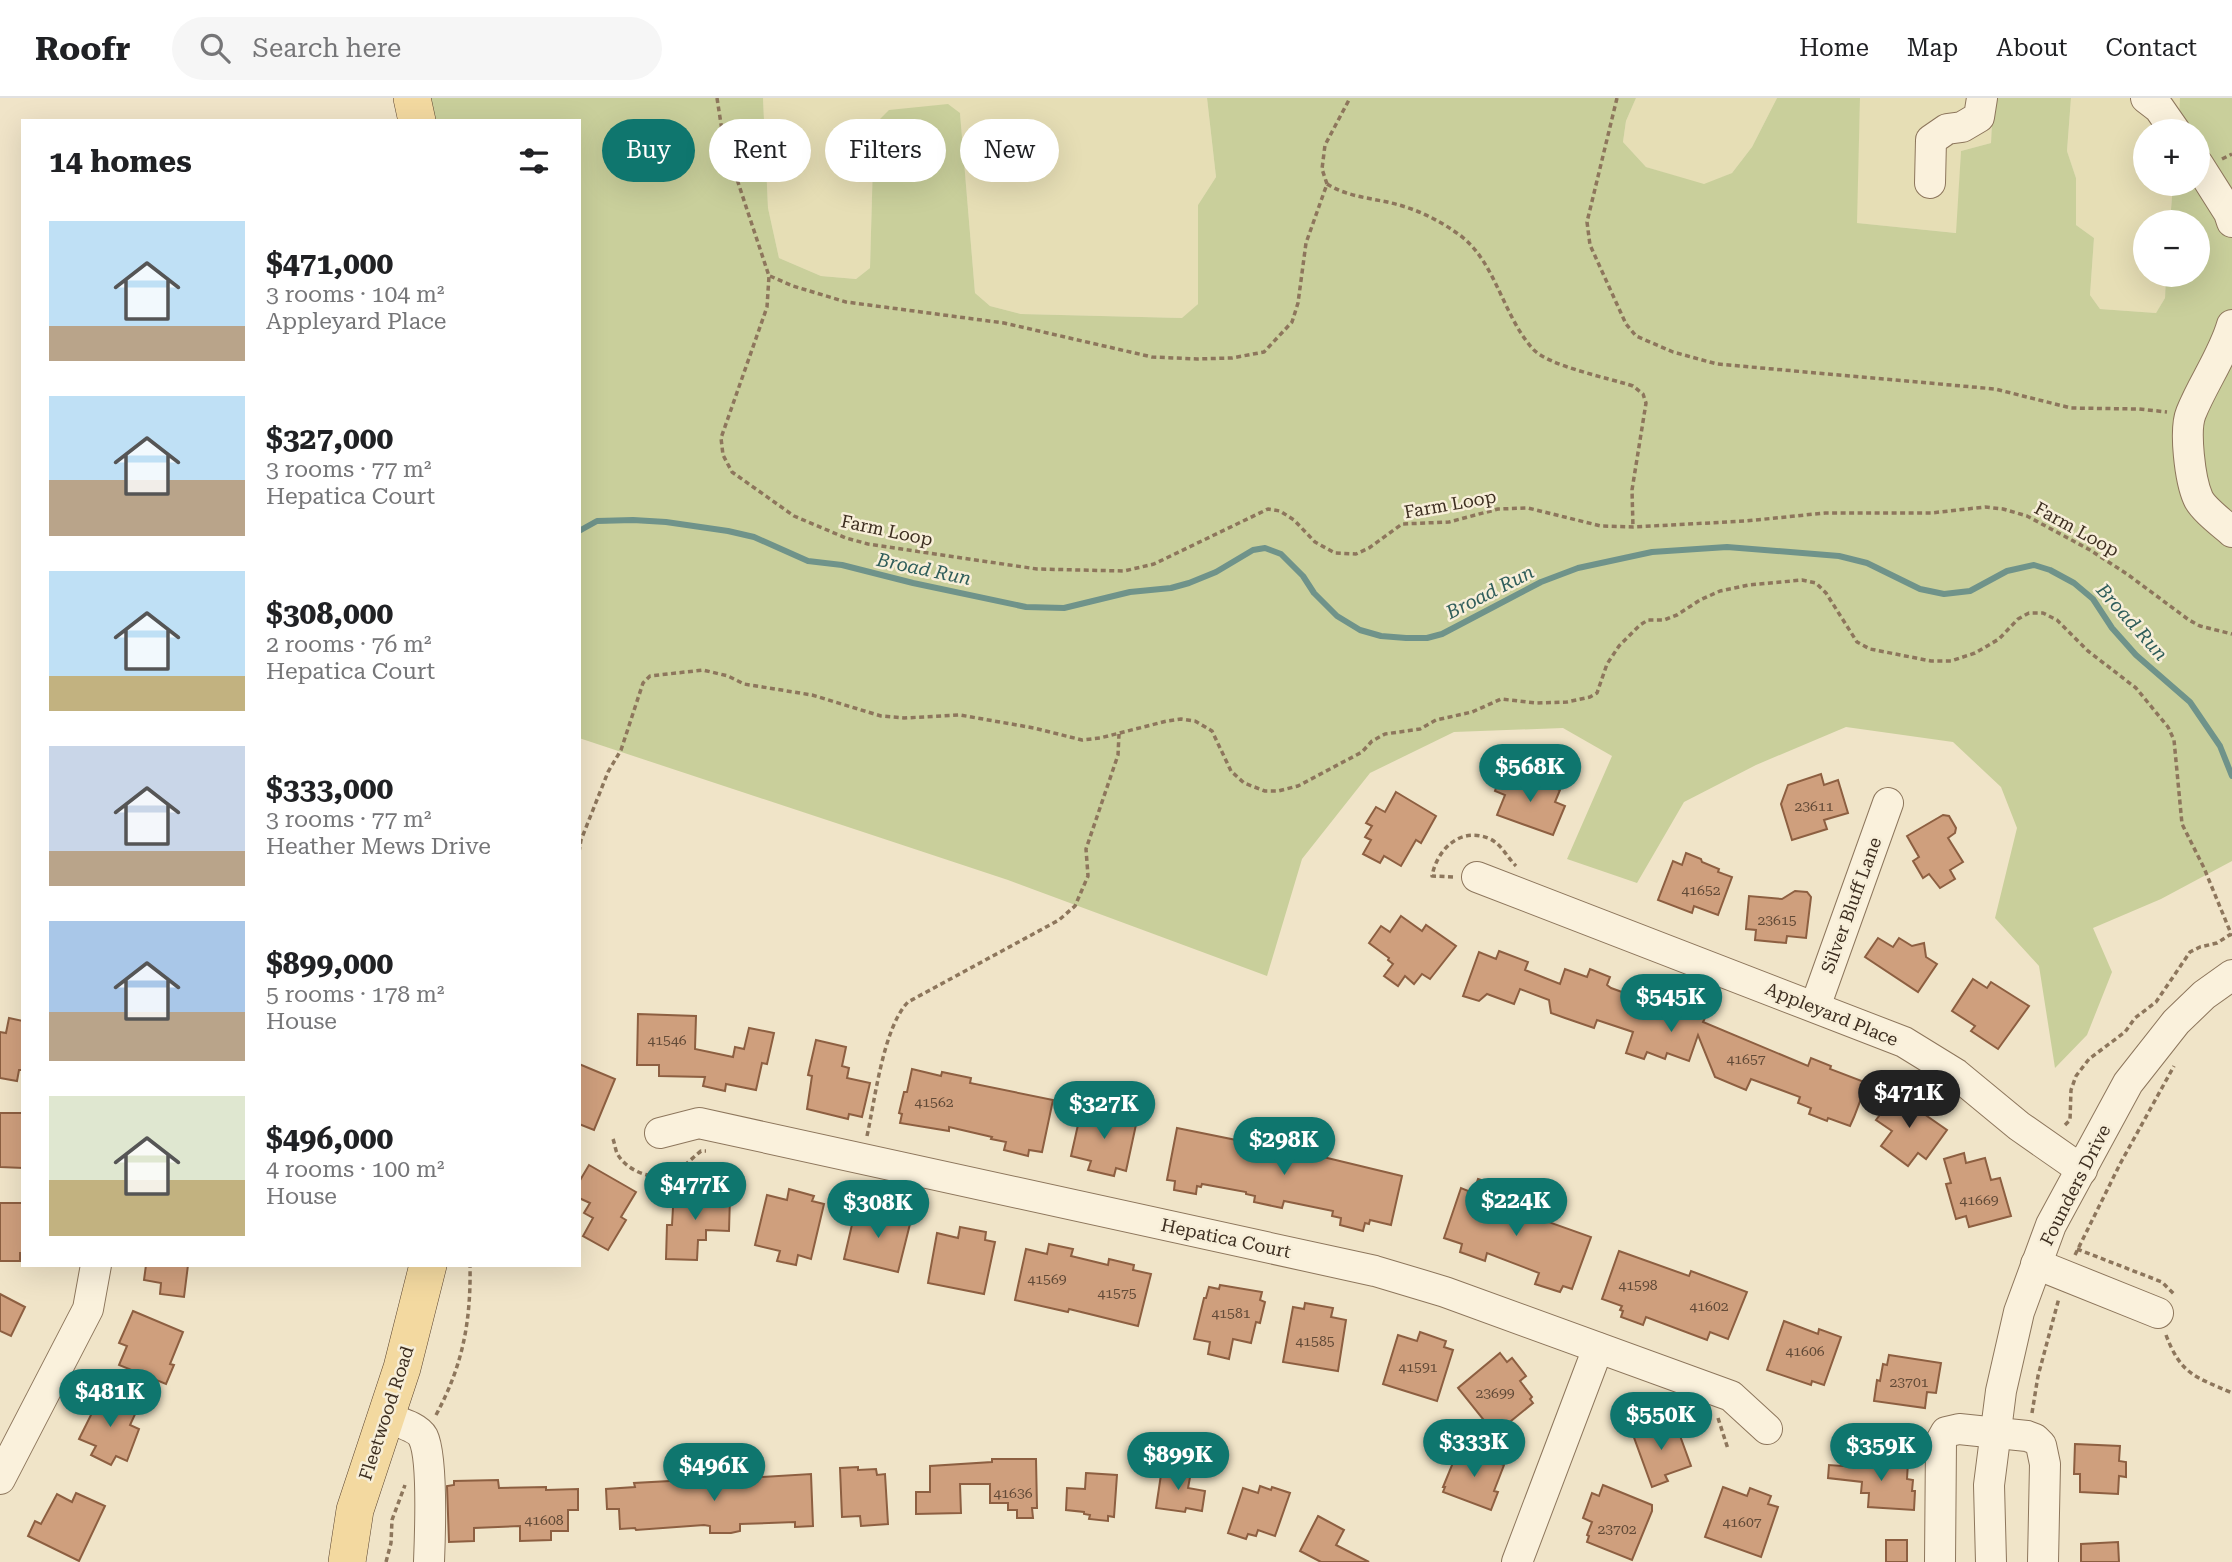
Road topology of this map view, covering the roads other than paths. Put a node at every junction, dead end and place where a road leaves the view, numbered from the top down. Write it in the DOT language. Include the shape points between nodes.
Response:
graph roads {
  1 [pos="412,98"];
  2 [pos="1982,98"];
  3 [pos="2146,98"];
  4 [pos="417,119"];
  5 [pos="2167,119"];
  6 [pos="1930,183"];
  7 [pos="2210,183"];
  8 [pos="2232,222"];
  9 [pos="2232,325"];
  10 [pos="2232,532"];
  11 [pos="1888,803"];
  12 [pos="1477,877"];
  13 [pos="2232,975"];
  14 [pos="1815,1007"];
  15 [pos="660,1133"];
  16 [pos="2082,1170"];
  17 [pos="2036,1264"];
  18 [pos="96,1267"];
  19 [pos="427,1267"];
  20 [pos="2158,1313"];
  21 [pos="1598,1348"];
  22 [pos="385,1418"];
  23 [pos="1767,1429"];
  24 [pos="1995,1432"];
  25 [pos="0,1479"];
  26 [pos="346,1562"];
  27 [pos="429,1562"];
  28 [pos="1517,1562"];
  29 [pos="1940,1562"];
  30 [pos="1991,1562"];
  31 [pos="2043,1562"];
  1 -- 4 [label="main road"];
  2 -- 6 [label="street" via="1979,117 1931,140"];
  3 -- 5 [label="street"];
  7 -- 8 [label="street"];
  9 -- 10 [label="street" via="2189,415 2190,461 2198,499"];
  11 -- 14 [label="street, Silver Bluff Lane"];
  12 -- 14 [label="street, Appleyard Place"];
  13 -- 16 [label="street, Founders Drive" via="2176,1022 2150,1055 2129,1083"];
  14 -- 16 [label="street, Appleyard Place" via="1903,1042 1956,1074"];
  15 -- 21 [label="street, Hepatica Court" via="699,1123 1375,1271"];
  16 -- 17 [label="street, Founders Drive"];
  17 -- 20 [label="street"];
  17 -- 24 [label="street, Founders Drive" via="2019,1312"];
  18 -- 25 [label="street" via="88,1309"];
  19 -- 22 [label="main road, Fleetwood Road"];
  21 -- 23 [label="street, Hepatica Court" via="1731,1396"];
  21 -- 28 [label="street"];
  22 -- 26 [label="main road, Fleetwood Road" via="355,1510"];
  22 -- 27 [label="street" via="423,1437"];
  24 -- 29 [label="street" via="1959,1429 1946,1432 1941,1441"];
  24 -- 30 [label="street, Founders Drive" via="1989,1485"];
  24 -- 31 [label="street" via="2027,1436 2041,1445 2045,1464"];
}
